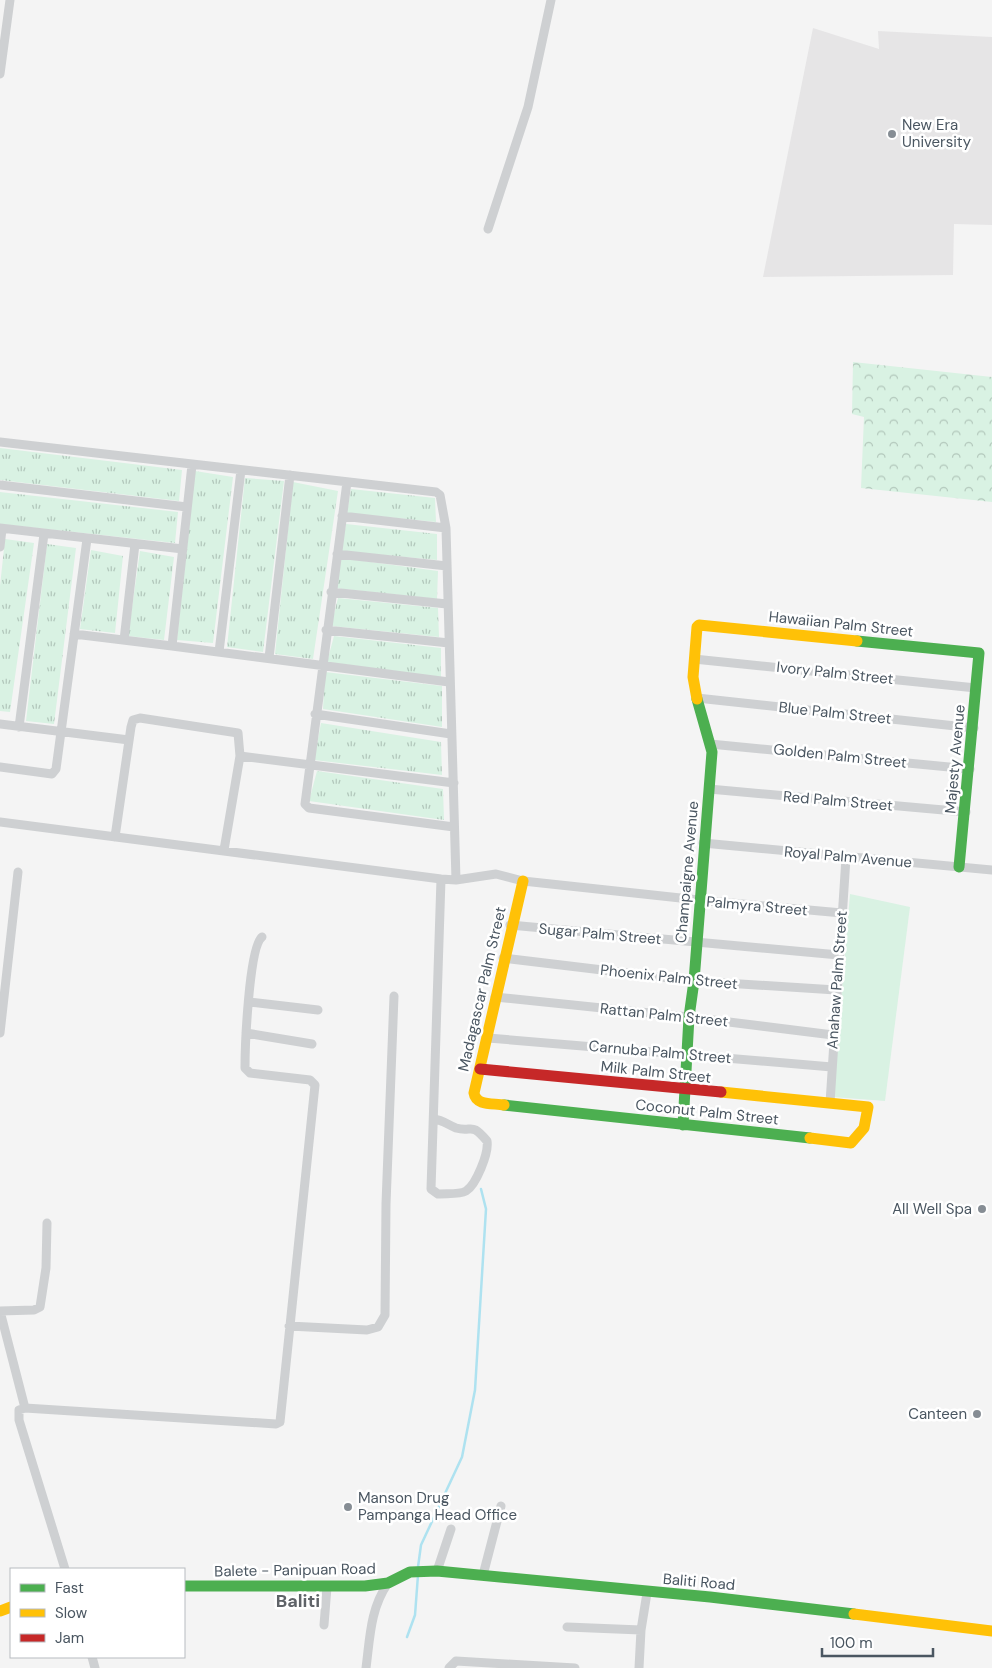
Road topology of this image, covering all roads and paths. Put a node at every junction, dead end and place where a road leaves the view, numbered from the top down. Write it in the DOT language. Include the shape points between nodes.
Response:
graph roads {
  1 [pos="10,0"];
  2 [pos="551,0"];
  3 [pos="0,74"];
  4 [pos="488,229"];
  5 [pos="0,442"];
  6 [pos="192,465"];
  7 [pos="240,470"];
  8 [pos="290,475"];
  9 [pos="347,482"];
  10 [pos="0,485"];
  11 [pos="187,507"];
  12 [pos="342,516"];
  13 [pos="1,528"];
  14 [pos="446,528"];
  15 [pos="44,534"];
  16 [pos="87,539"];
  17 [pos="135,544"];
  18 [pos="0,547"];
  19 [pos="183,549"];
  20 [pos="337,554"];
  21 [pos="447,566"];
  22 [pos="331,592"];
  23 [pos="447,604"];
  24 [pos="699,625"];
  25 [pos="326,630"];
  26 [pos="74,634"];
  27 [pos="124,640"];
  28 [pos="449,643"];
  29 [pos="172,646"];
  30 [pos="219,652"];
  31 [pos="979,653"];
  32 [pos="270,658"];
  33 [pos="694,658"];
  34 [pos="322,665"];
  35 [pos="449,682"];
  36 [pos="976,688"];
  37 [pos="697,698"];
  38 [pos="316,714"];
  39 [pos="0,724"];
  40 [pos="19,727"];
  41 [pos="974,728"];
  42 [pos="61,732"];
  43 [pos="451,734"];
  44 [pos="129,740"];
  45 [pos="710,744"];
  46 [pos="240,756"];
  47 [pos="309,766"];
  48 [pos="0,767"];
  49 [pos="970,769"];
  50 [pos="454,783"];
  51 [pos="709,789"];
  52 [pos="966,812"];
  53 [pos="0,822"];
  54 [pos="454,827"];
  55 [pos="115,837"];
  56 [pos="703,843"];
  57 [pos="224,850"];
  58 [pos="846,858"];
  59 [pos="959,867"];
  60 [pos="992,870"];
  61 [pos="18,872"];
  62 [pos="441,880"];
  63 [pos="456,880"];
  64 [pos="522,881"];
  65 [pos="699,900"];
  66 [pos="842,913"];
  67 [pos="510,925"];
  68 [pos="262,937"];
  69 [pos="696,943"];
  70 [pos="839,956"];
  71 [pos="503,958"];
  72 [pos="694,981"];
  73 [pos="836,990"];
  74 [pos="394,996"];
  75 [pos="495,997"];
  76 [pos="249,1002"];
  77 [pos="318,1010"];
  78 [pos="689,1017"];
  79 [pos="0,1033"];
  80 [pos="246,1033"];
  81 [pos="833,1035"];
  82 [pos="488,1038"];
  83 [pos="312,1044"];
  84 [pos="686,1054"];
  85 [pos="832,1067"];
  86 [pos="480,1069"];
  87 [pos="684,1090"];
  88 [pos="480,1102"];
  89 [pos="830,1103"];
  90 [pos="434,1119"];
  91 [pos="683,1125"];
  92 [pos="46,1223"];
  93 [pos="0,1311"];
  94 [pos="289,1326"];
  95 [pos="25,1408"];
  96 [pos="501,1506"];
  97 [pos="451,1529"];
  98 [pos="65,1568"];
  99 [pos="431,1571"];
  100 [pos="407,1572"];
  101 [pos="483,1575"];
  102 [pos="388,1583"];
  103 [pos="185,1586"];
  104 [pos="327,1587"];
  105 [pos="647,1593"];
  106 [pos="324,1625"];
  107 [pos="567,1627"];
  108 [pos="641,1630"];
  109 [pos="992,1631"];
  110 [pos="366,1668"];
  111 [pos="449,1668"];
  112 [pos="575,1668"];
  113 [pos="639,1668"];
  1 -- 3 [label="street"];
  2 -- 4 [label="street" via="528,108"];
  5 -- 6 [label="street"];
  6 -- 7 [label="street"];
  6 -- 11 [label="street"];
  7 -- 8 [label="street"];
  7 -- 30 [label="street"];
  8 -- 9 [label="street"];
  8 -- 32 [label="street"];
  9 -- 12 [label="street"];
  9 -- 14 [label="street" via="436,492 442,499"];
  10 -- 11 [label="street"];
  11 -- 19 [label="street"];
  12 -- 14 [label="street"];
  12 -- 20 [label="street"];
  13 -- 15 [label="street"];
  13 -- 18 [label="street"];
  14 -- 21 [label="street"];
  15 -- 16 [label="street"];
  15 -- 40 [label="street"];
  16 -- 17 [label="street"];
  16 -- 26 [label="street"];
  17 -- 19 [label="street"];
  17 -- 27 [label="street"];
  19 -- 29 [label="street"];
  20 -- 21 [label="street"];
  20 -- 22 [label="street"];
  21 -- 23 [label="street"];
  22 -- 23 [label="street"];
  22 -- 25 [label="street"];
  23 -- 28 [label="street"];
  24 -- 31 [label="street, Hawaiian Palm Street"];
  24 -- 33 [label="street, Champaigne Avenue" via="695,630"];
  25 -- 28 [label="street"];
  25 -- 34 [label="street"];
  26 -- 27 [label="street"];
  26 -- 42 [label="street"];
  27 -- 29 [label="street"];
  28 -- 35 [label="street"];
  29 -- 30 [label="street"];
  30 -- 32 [label="street"];
  31 -- 36 [label="street, Majesty Avenue"];
  32 -- 34 [label="street"];
  33 -- 36 [label="street, Ivory Palm Street"];
  33 -- 37 [label="street, Champaigne Avenue"];
  34 -- 35 [label="street"];
  34 -- 38 [label="street"];
  35 -- 43 [label="street"];
  36 -- 41 [label="street, Majesty Avenue"];
  37 -- 41 [label="street, Blue Palm Street"];
  37 -- 45 [label="street, Champaigne Avenue"];
  38 -- 43 [label="street"];
  38 -- 47 [label="street"];
  39 -- 40 [label="street"];
  40 -- 42 [label="street"];
  41 -- 49 [label="street, Majesty Avenue"];
  42 -- 44 [label="street"];
  42 -- 48 [label="street" via="56,769 52,774"];
  43 -- 50 [label="street"];
  44 -- 46 [label="street" via="134,720 140,718 231,730 238,733"];
  44 -- 55 [label="street"];
  45 -- 49 [label="street, Golden Palm Street"];
  45 -- 51 [label="street, Champaigne Avenue"];
  46 -- 47 [label="street"];
  46 -- 57 [label="street"];
  47 -- 50 [label="street"];
  47 -- 54 [label="street" via="305,804 309,808"];
  49 -- 52 [label="street, Majesty Avenue"];
  50 -- 54 [label="street"];
  51 -- 52 [label="street, Red Palm Street"];
  51 -- 56 [label="street, Champaigne Avenue"];
  52 -- 59 [label="street, Majesty Avenue"];
  53 -- 55 [label="street, Palmyra Street"];
  54 -- 63 [label="street"];
  55 -- 57 [label="street, Palmyra Street"];
  56 -- 58 [label="street, Royal Palm Avenue"];
  56 -- 65 [label="street, Champaigne Avenue"];
  57 -- 62 [label="street, Palmyra Street"];
  58 -- 59 [label="street, Royal Palm Avenue"];
  58 -- 66 [label="street, Anahaw Palm Street"];
  59 -- 60 [label="street, Royal Palm Avenue"];
  61 -- 79 [label="street"];
  62 -- 63 [label="street, Palmyra Street"];
  62 -- 90 [label="street"];
  63 -- 64 [label="street, Palmyra Street" via="496,874"];
  64 -- 65 [label="street, Palmyra Street"];
  64 -- 67 [label="street, Madagascar Palm Street"];
  65 -- 66 [label="street, Palmyra Street"];
  65 -- 69 [label="street, Champaigne Avenue"];
  66 -- 70 [label="street, Anahaw Palm Street"];
  67 -- 69 [label="street, Sugar Palm Street"];
  67 -- 71 [label="street, Madagascar Palm Street"];
  68 -- 76 [label="street" via="255,950"];
  69 -- 70 [label="street, Sugar Palm Street"];
  69 -- 72 [label="street, Champaigne Avenue"];
  70 -- 73 [label="street, Anahaw Palm Street"];
  71 -- 72 [label="street, Phoenix Palm Street"];
  71 -- 75 [label="street, Madagascar Palm Street"];
  72 -- 73 [label="street, Phoenix Palm Street"];
  72 -- 78 [label="street, Champaigne Avenue"];
  73 -- 81 [label="street, Anahaw Palm Street"];
  74 -- 94 [label="street" via="385,1315 378,1327 368,1330"];
  75 -- 78 [label="street, Rattan Palm Street"];
  75 -- 82 [label="street, Madagascar Palm Street"];
  76 -- 77 [label="street"];
  76 -- 80 [label="street"];
  78 -- 81 [label="street, Rattan Palm Street"];
  78 -- 84 [label="street, Champaigne Avenue"];
  80 -- 83 [label="street"];
  80 -- 94 [label="street" via="247,1071 310,1080 315,1085"];
  81 -- 85 [label="street, Anahaw Palm Street"];
  82 -- 84 [label="street, Carnuba Palm Street"];
  82 -- 86 [label="street, Madagascar Palm Street"];
  84 -- 85 [label="street, Carnuba Palm Street"];
  84 -- 87 [label="street, Champaigne Avenue"];
  85 -- 89 [label="street, Anahaw Palm Street"];
  86 -- 87 [label="street, Milk Palm Street"];
  86 -- 88 [label="street, Madagascar Palm Street" via="474,1095"];
  87 -- 89 [label="street, Milk Palm Street"];
  87 -- 91 [label="street, Champaigne Avenue"];
  88 -- 91 [label="street, Coconut Palm Street"];
  89 -- 91 [label="street, Coconut Palm Street" via="868,1107 858,1139 851,1143"];
  90 -- 90 [label="street" via="432,1189 438,1194 464,1192 471,1187 478,1173 488,1147 487,1141 476,1129 460,1129"];
  92 -- 93 [label="street" via="46,1268 40,1307"];
  93 -- 95 [label="street"];
  94 -- 95 [label="street" via="278,1424"];
  95 -- 98 [label="street" via="18,1412 19,1420"];
  96 -- 101 [label="street"];
  97 -- 99 [label="street"];
  99 -- 100 [label="street, Baliti Road"];
  99 -- 101 [label="street, Baliti Road"];
  100 -- 102 [label="street, Balete - Panipuan Road"];
  101 -- 105 [label="street, Baliti Road"];
  102 -- 104 [label="street, Balete - Panipuan Road"];
  102 -- 110 [label="street" via="374,1611"];
  103 -- 104 [label="street, Balete - Panipuan Road"];
  104 -- 106 [label="street"];
  105 -- 108 [label="street"];
  105 -- 109 [label="street, Baliti Road" via="710,1597"];
  107 -- 108 [label="street"];
  108 -- 113 [label="street"];
  111 -- 112 [label="street" via="456,1661"];
}
